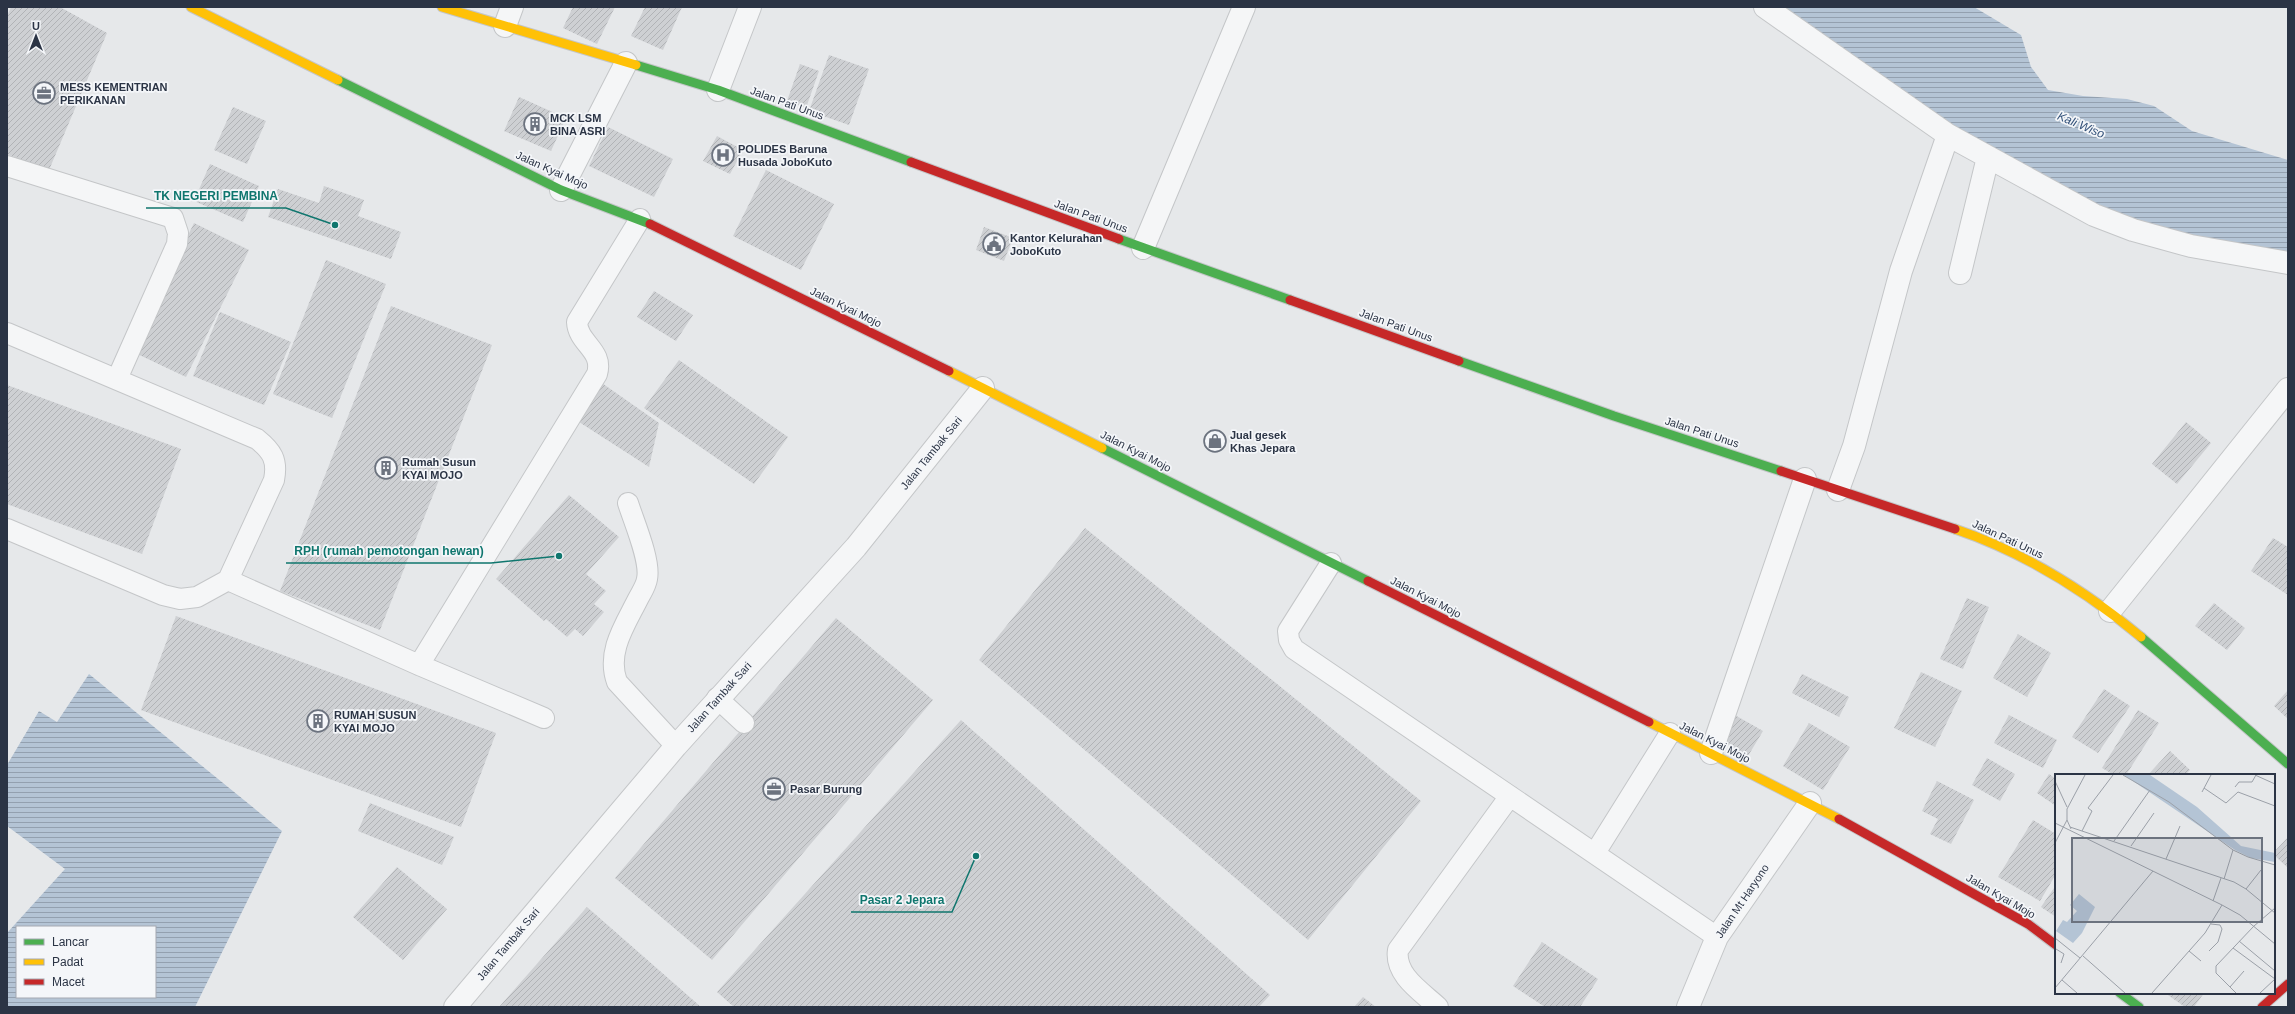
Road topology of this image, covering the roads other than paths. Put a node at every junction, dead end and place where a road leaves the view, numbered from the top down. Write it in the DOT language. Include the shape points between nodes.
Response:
graph roads {
  1 [pos="191,7"];
  2 [pos="442,7"];
  3 [pos="750,7"];
  4 [pos="1244,7"];
  5 [pos="1765,7"];
  6 [pos="509,16"];
  7 [pos="626,63"];
  8 [pos="718,90"];
  9 [pos="1948,135"];
  10 [pos="1988,157"];
  11 [pos="7,166"];
  12 [pos="562,190"];
  13 [pos="640,218"];
  14 [pos="1143,248"];
  15 [pos="2288,263"];
  16 [pos="1960,273"];
  17 [pos="7,333"];
  18 [pos="117,378"];
  19 [pos="983,388"];
  20 [pos="2288,389"];
  21 [pos="1806,478"];
  22 [pos="1838,490"];
  23 [pos="628,503"];
  24 [pos="7,529"];
  25 [pos="1331,563"];
  26 [pos="228,580"];
  27 [pos="2110,611"];
  28 [pos="419,665"];
  29 [pos="717,698"];
  30 [pos="544,718"];
  31 [pos="744,723"];
  32 [pos="1670,733"];
  33 [pos="676,746"];
  34 [pos="1711,753"];
  35 [pos="2288,764"];
  36 [pos="1510,796"];
  37 [pos="1810,803"];
  38 [pos="1596,853"];
  39 [pos="1717,937"];
  40 [pos="2055,944"];
  41 [pos="2288,984"];
  42 [pos="2121,994"];
  43 [pos="455,1007"];
  44 [pos="1438,1007"];
  45 [pos="1688,1007"];
  46 [pos="2138,1007"];
  47 [pos="2262,1007"];
  1 -- 12 [label="main road, Jalan Kyai Mojo"];
  2 -- 6 [label="main road, Jalan Pati Unus"];
  3 -- 8 [label="street"];
  4 -- 14 [label="street"];
  5 -- 9 [label="street"];
  6 -- 7 [label="main road, Jalan Pati Unus"];
  7 -- 8 [label="main road, Jalan Pati Unus"];
  7 -- 12 [label="street"];
  8 -- 14 [label="main road, Jalan Pati Unus"];
  9 -- 10 [label="street"];
  9 -- 22 [label="street" via="1901,271 1854,446"];
  10 -- 15 [label="street" via="2094,215 2133,230 2191,246"];
  10 -- 16 [label="street"];
  11 -- 18 [label="lane" via="173,218 178,233 177,244"];
  12 -- 13 [label="main road, Jalan Kyai Mojo"];
  13 -- 19 [label="main road, Jalan Kyai Mojo"];
  13 -- 28 [label="lane" via="577,322 582,335 598,358 600,366 597,374"];
  14 -- 21 [label="main road, Jalan Pati Unus" via="1614,416"];
  17 -- 18 [label="lane"];
  18 -- 26 [label="lane" via="257,438 269,448 275,458 274,480"];
  19 -- 25 [label="main road, Jalan Kyai Mojo"];
  19 -- 29 [label="street, Jalan Tambak Sari" via="856,547"];
  20 -- 27 [label="street"];
  21 -- 22 [label="main road, Jalan Pati Unus"];
  21 -- 34 [label="street"];
  22 -- 27 [label="main road, Jalan Pati Unus" via="1961,531 2032,562"];
  23 -- 33 [label="lane" via="648,566 647,581 618,637 613,655 613,670 617,682"];
  24 -- 26 [label="lane" via="163,595 180,599 197,597"];
  25 -- 32 [label="main road, Jalan Kyai Mojo"];
  25 -- 36 [label="lane" via="1288,631 1294,649"];
  26 -- 28 [label="lane"];
  27 -- 35 [label="main road, Jalan Pati Unus"];
  28 -- 30 [label="lane"];
  29 -- 31 [label="lane"];
  29 -- 33 [label="street, Jalan Tambak Sari"];
  32 -- 34 [label="main road, Jalan Kyai Mojo"];
  32 -- 38 [label="lane"];
  33 -- 43 [label="street, Jalan Tambak Sari"];
  34 -- 37 [label="main road, Jalan Kyai Mojo"];
  36 -- 38 [label="lane"];
  36 -- 44 [label="lane" via="1398,950 1396,961 1401,972"];
  37 -- 39 [label="street, Jalan Mt Haryono"];
  37 -- 40 [label="main road, Jalan Kyai Mojo" via="2028,924"];
  38 -- 39 [label="lane"];
  39 -- 45 [label="street, Jalan Mt Haryono"];
  41 -- 47 [label="main road"];
  42 -- 46 [label="main road"];
}
